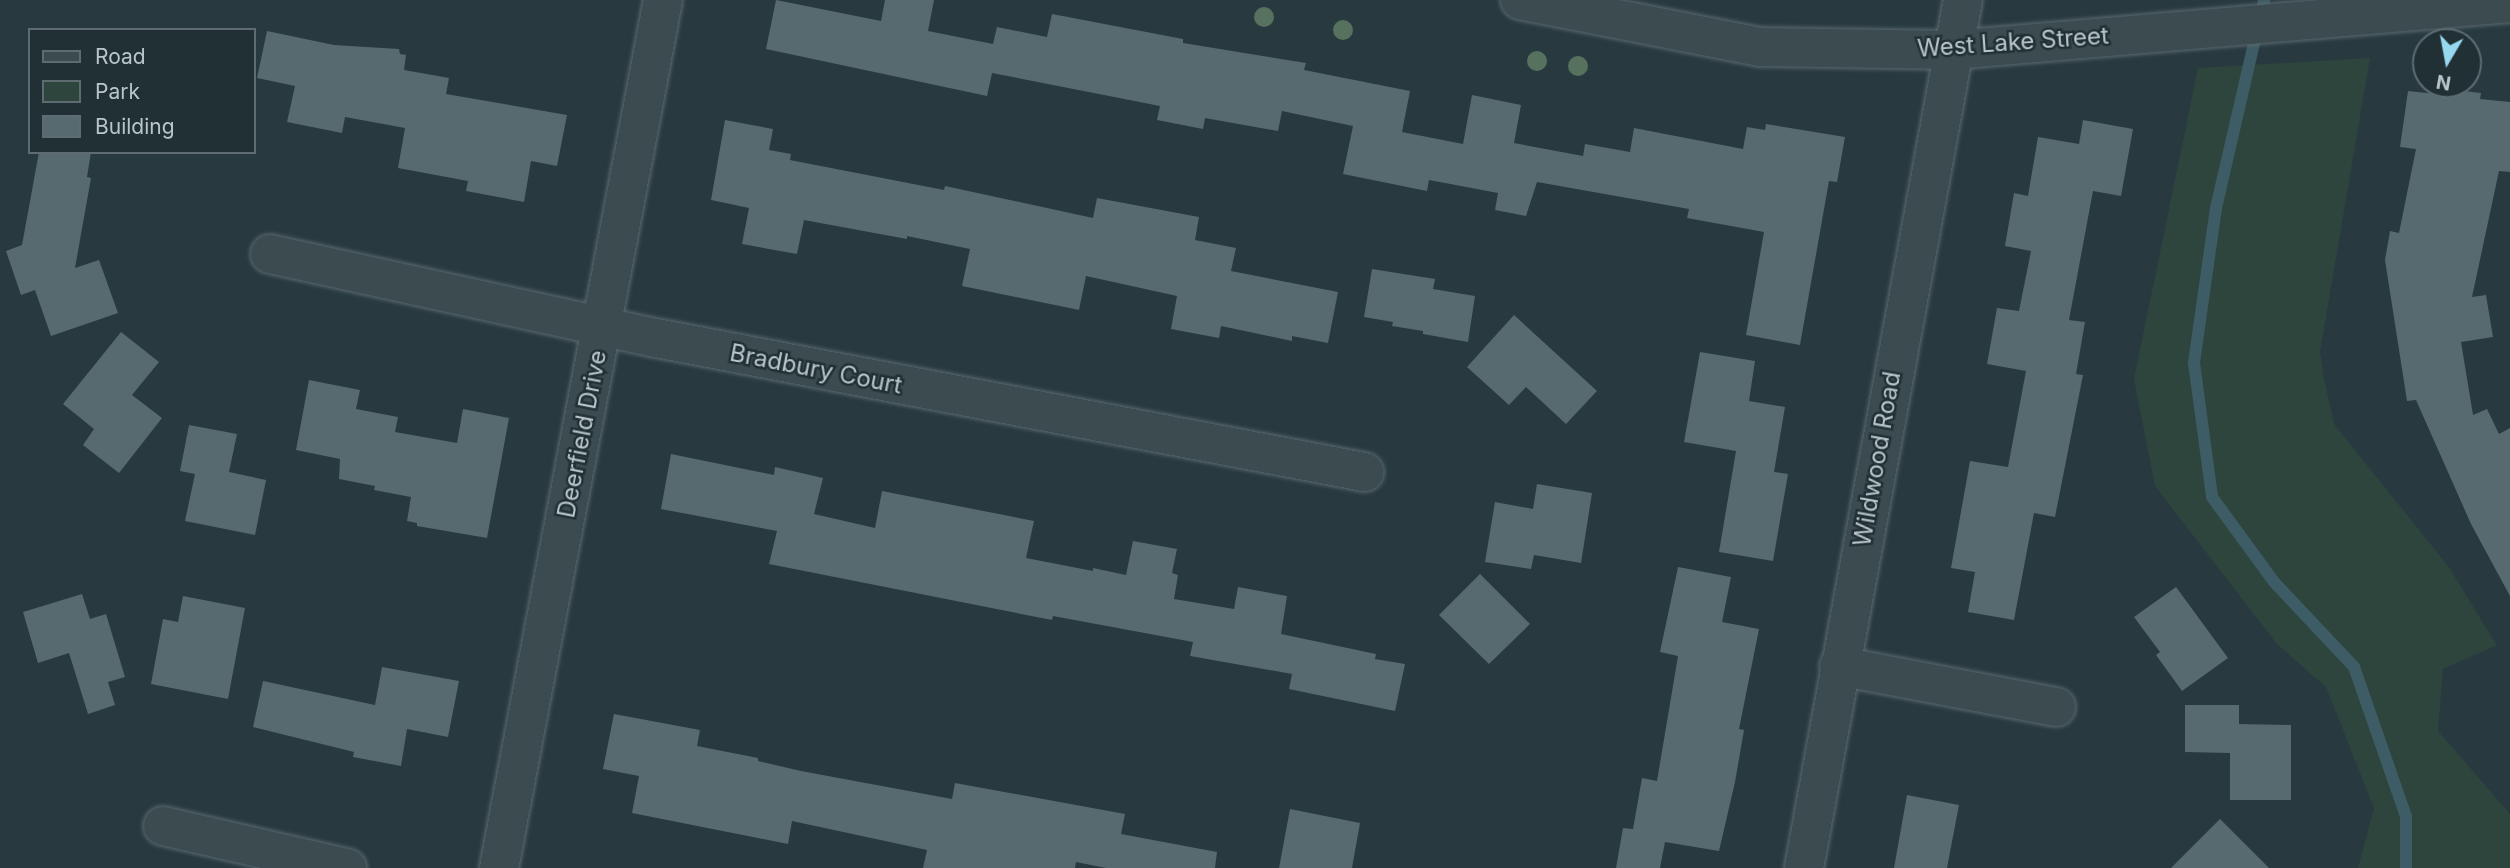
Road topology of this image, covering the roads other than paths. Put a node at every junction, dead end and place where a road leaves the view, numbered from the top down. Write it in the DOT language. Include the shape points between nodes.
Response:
graph roads {
  1 [pos="663,0"];
  2 [pos="1520,0"];
  3 [pos="1963,0"];
  4 [pos="2510,3"];
  5 [pos="1953,50"];
  6 [pos="271,254"];
  7 [pos="602,327"];
  8 [pos="1364,472"];
  9 [pos="1839,666"];
  10 [pos="2056,707"];
  11 [pos="163,826"];
  12 [pos="347,868"];
  13 [pos="499,868"];
  14 [pos="1804,868"];
  1 -- 7 [label="street, Deerfield Drive"];
  2 -- 5 [label="street, West Lake Street" via="1760,47"];
  3 -- 5 [label="street, Wildwood Road"];
  4 -- 5 [label="street, West Lake Street"];
  5 -- 9 [label="street, Wildwood Road"];
  6 -- 7 [label="street, Bradbury Court"];
  7 -- 8 [label="street, Bradbury Court"];
  7 -- 13 [label="street, Deerfield Drive"];
  9 -- 10 [label="street"];
  9 -- 14 [label="street, Wildwood Road"];
  11 -- 12 [label="street"];
}
